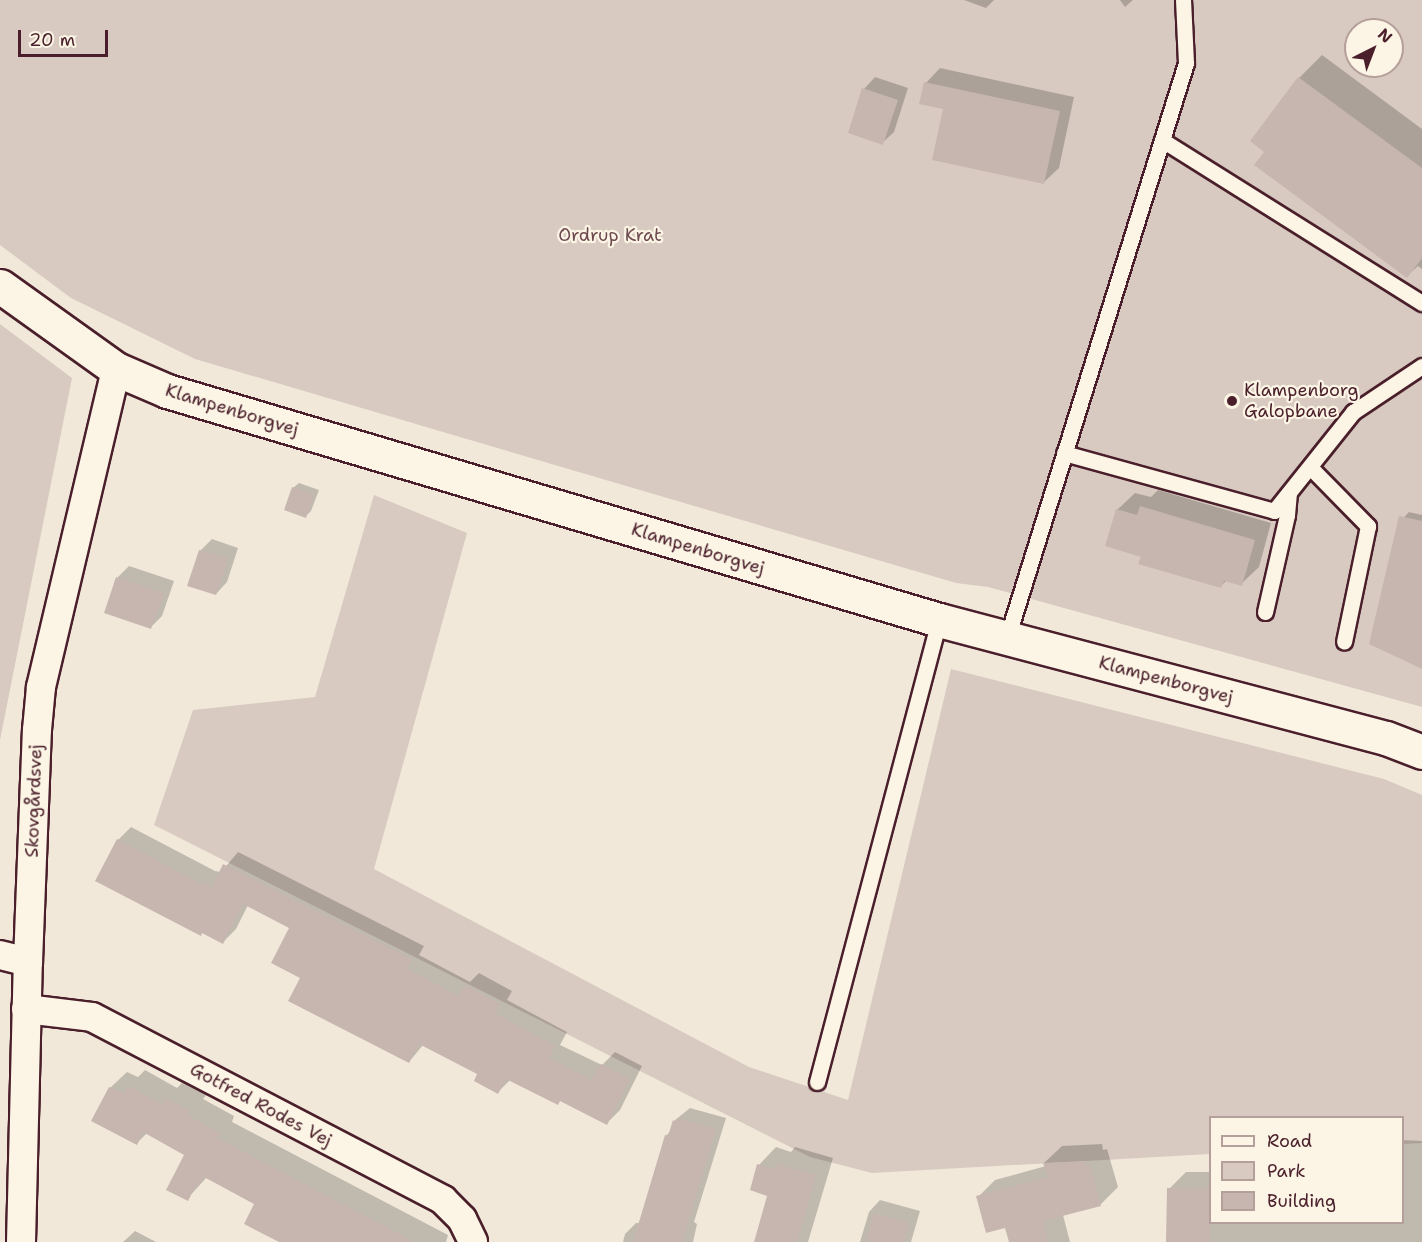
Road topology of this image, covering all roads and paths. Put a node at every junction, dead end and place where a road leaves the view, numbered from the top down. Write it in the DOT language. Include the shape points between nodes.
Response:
graph roads {
  1 [pos="1183,0"];
  2 [pos="1162,140"];
  3 [pos="0,286"];
  4 [pos="1422,303"];
  5 [pos="1422,366"];
  6 [pos="116,369"];
  7 [pos="1064,453"];
  8 [pos="1310,467"];
  9 [pos="1289,493"];
  10 [pos="1264,612"];
  11 [pos="939,620"];
  12 [pos="1007,638"];
  13 [pos="1344,642"];
  14 [pos="1422,752"];
  15 [pos="0,955"];
  16 [pos="27,962"];
  17 [pos="26,1009"];
  18 [pos="817,1082"];
  19 [pos="21,1242"];
  20 [pos="473,1242"];
  1 -- 2 [label="lane" via="1186,63"];
  2 -- 4 [label="lane"];
  2 -- 7 [label="lane"];
  3 -- 6 [label="street, Klampenborgvej"];
  5 -- 8 [label="lane" via="1353,412"];
  6 -- 11 [label="street, Klampenborgvej" via="167,392"];
  6 -- 16 [label="street, Skovgårdsvej" via="41,687"];
  7 -- 9 [label="lane" via="1274,512"];
  7 -- 12 [label="lane"];
  8 -- 9 [label="lane"];
  8 -- 13 [label="lane" via="1368,526"];
  9 -- 10 [label="lane"];
  11 -- 12 [label="street, Klampenborgvej"];
  11 -- 18 [label="lane"];
  12 -- 14 [label="street, Klampenborgvej" via="1386,738"];
  15 -- 16 [label="street"];
  16 -- 17 [label="street, Skovgårdsvej"];
  17 -- 19 [label="street, Skovgårdsvej"];
  17 -- 20 [label="street, Gotfred Rodes Vej" via="92,1017 102,1022 442,1200 462,1219"];
}
